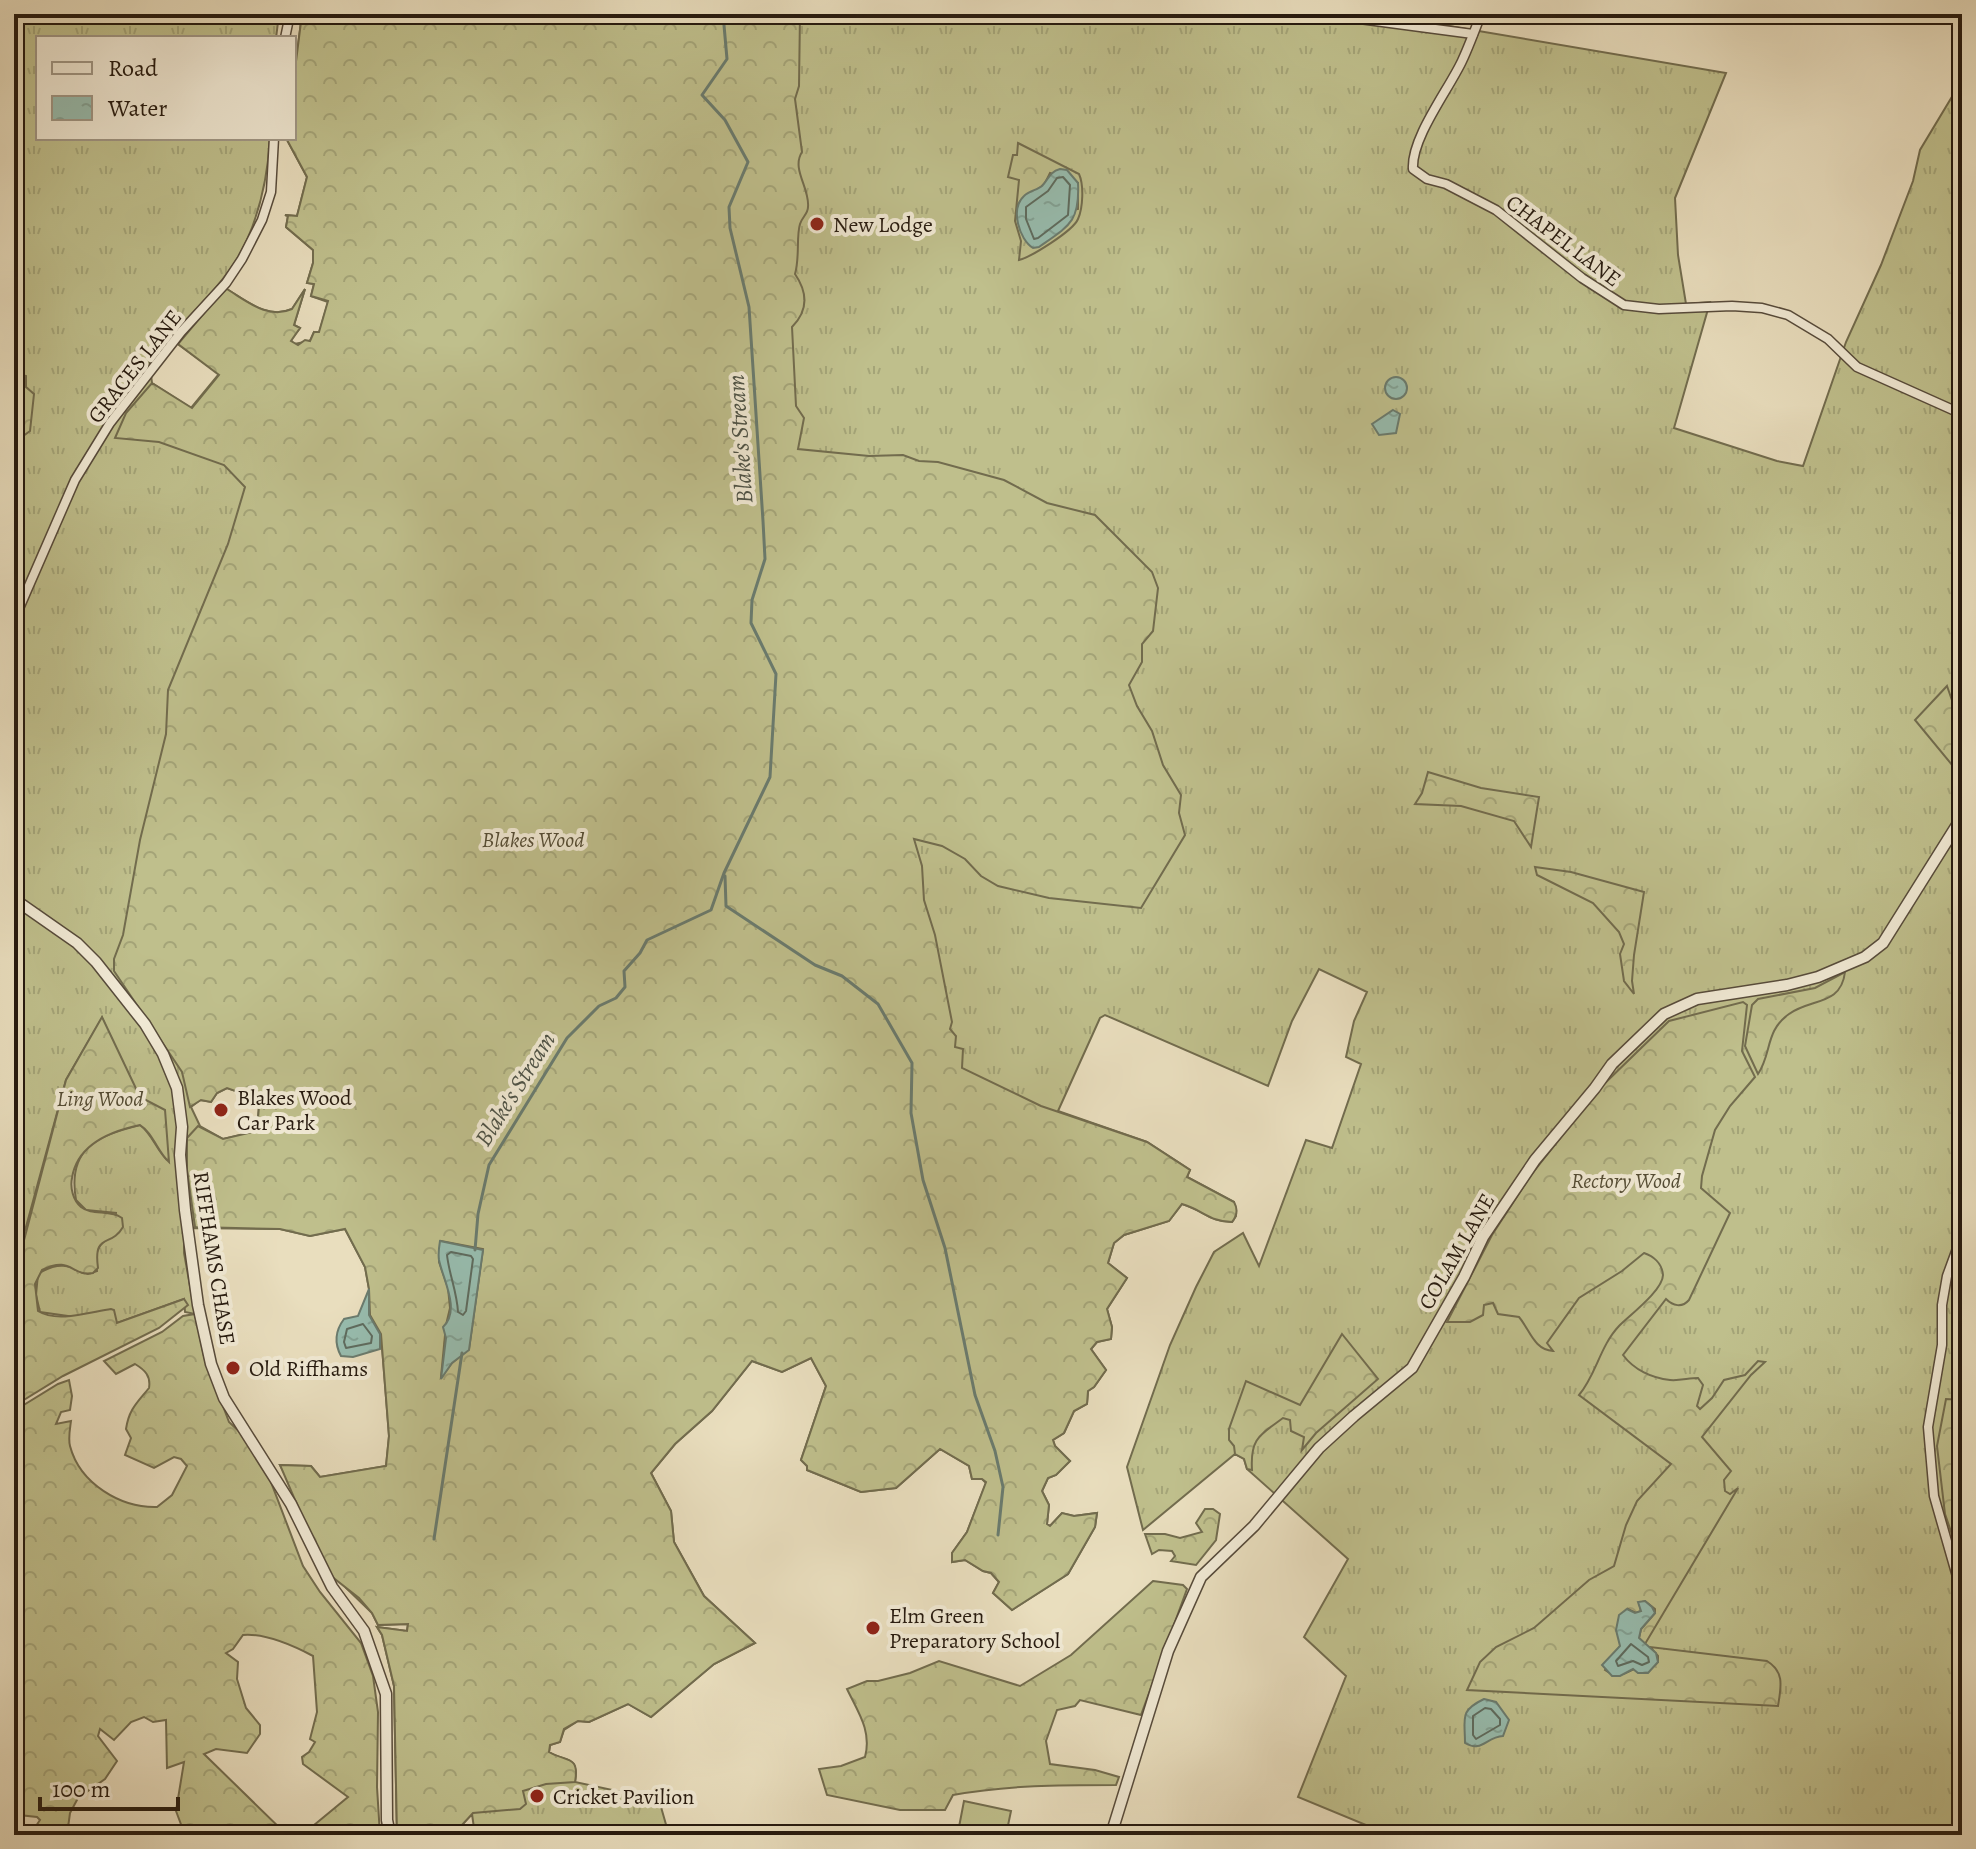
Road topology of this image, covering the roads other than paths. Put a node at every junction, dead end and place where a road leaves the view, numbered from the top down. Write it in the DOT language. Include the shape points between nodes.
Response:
graph roads {
  1 [pos="290,14"];
  2 [pos="1322,14"];
  3 [pos="1481,14"];
  4 [pos="1473,34"];
  5 [pos="285,36"];
  6 [pos="274,140"];
  7 [pos="1962,414"];
  8 [pos="14,620"];
  9 [pos="1962,817"];
  10 [pos="14,899"];
  11 [pos="1962,1235"];
  12 [pos="1962,1594"];
  13 [pos="390,1835"];
  14 [pos="1111,1835"];
  1 -- 5 [label="street"];
  2 -- 4 [label="street"];
  3 -- 4 [label="street"];
  4 -- 7 [label="street, CHAPEL LANE" via="1421,137 1413,169 1496,210 1624,305 1732,306 1788,315 1828,339 1857,367"];
  6 -- 8 [label="street, GRACES LANE" via="271,192 249,246 226,283 110,423 62,509"];
  9 -- 14 [label="street, COLAM LANE" via="1883,943 1865,957 1787,985 1697,999 1664,1014 1612,1064 1535,1160 1483,1237 1412,1368 1319,1448 1254,1526 1201,1577 1168,1651"];
  10 -- 13 [label="street, RIFFHAMS CHASE" via="96,962 145,1024 177,1088 185,1210 211,1364 224,1398 291,1504 332,1587 364,1631 386,1694"];
  11 -- 12 [label="street" via="1947,1276 1928,1427 1934,1496"];
}
